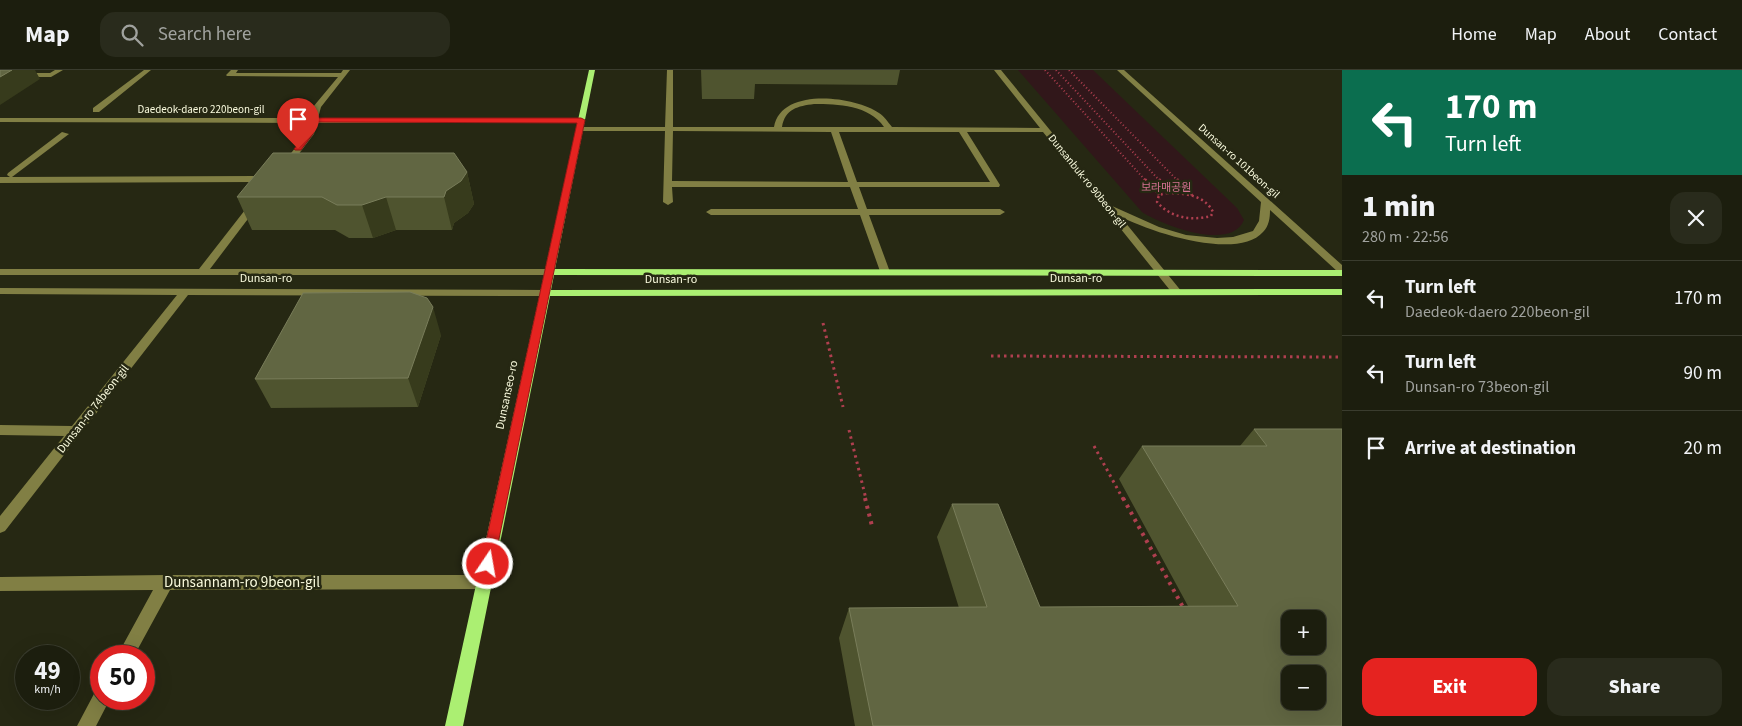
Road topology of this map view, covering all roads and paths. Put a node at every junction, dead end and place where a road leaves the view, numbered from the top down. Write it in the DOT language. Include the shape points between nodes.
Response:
graph roads {
  1 [pos="60,70"];
  2 [pos="148,70"];
  3 [pos="235,70"];
  4 [pos="592,70"];
  5 [pos="670,70"];
  6 [pos="997,70"];
  7 [pos="1044,70"];
  8 [pos="1056,70"];
  9 [pos="1069,70"];
  10 [pos="1120,70"];
  11 [pos="345,73"];
  12 [pos="0,75"];
  13 [pos="96,110"];
  14 [pos="0,120"];
  15 [pos="314,120"];
  16 [pos="580,125"];
  17 [pos="669,129"];
  18 [pos="778,129"];
  19 [pos="834,130"];
  20 [pos="889,130"];
  21 [pos="962,130"];
  22 [pos="1046,130"];
  23 [pos="65,134"];
  24 [pos="11,175"];
  25 [pos="0,180"];
  26 [pos="668,184"];
  27 [pos="854,185"];
  28 [pos="1172,192"];
  29 [pos="263,194"];
  30 [pos="1159,195"];
  31 [pos="1193,196"];
  32 [pos="668,202"];
  33 [pos="1266,202"];
  34 [pos="1106,203"];
  35 [pos="711,212"];
  36 [pos="863,212"];
  37 [pos="1000,212"];
  38 [pos="0,272"];
  39 [pos="202,272"];
  40 [pos="549,272"];
  41 [pos="885,272"];
  42 [pos="1342,272"];
  43 [pos="1162,273"];
  44 [pos="0,291"];
  45 [pos="186,291"];
  46 [pos="1177,292"];
  47 [pos="1342,292"];
  48 [pos="545,293"];
  49 [pos="823,323"];
  50 [pos="991,356"];
  51 [pos="1342,356"];
  52 [pos="843,407"];
  53 [pos="0,430"];
  54 [pos="849,430"];
  55 [pos="76,431"];
  56 [pos="1094,446"];
  57 [pos="872,526"];
  58 [pos="0,528"];
  59 [pos="166,582"];
  60 [pos="484,582"];
  61 [pos="0,584"];
  62 [pos="1185,612"];
  63 [pos="131,645"];
  64 [pos="95,710"];
  65 [pos="86,726"];
  66 [pos="454,726"];
  1 -- 12 [label="street" via="51,75"];
  2 -- 13 [label="street"];
  3 -- 11 [label="street" via="229,75"];
  4 -- 16 [label="main road, Dunsanseo-ro"];
  5 -- 17 [label="street"];
  6 -- 22 [label="street, Dunsanbuk-ro 90beon-gil"];
  7 -- 30 [label="path"];
  8 -- 28 [label="path"];
  9 -- 31 [label="path"];
  10 -- 33 [label="street, Dunsan-ro 101beon-gil"];
  11 -- 15 [label="street" via="317,107"];
  14 -- 15 [label="street, Daedeok-daero 220beon-gil"];
  15 -- 16 [label="street, Daedeok-daero 220beon-gil"];
  15 -- 25 [label="street" via="310,134 275,179"];
  16 -- 17 [label="street, Daedeok-daero 220beon-gil"];
  16 -- 40 [label="main road, Dunsanseo-ro"];
  17 -- 18 [label="street, Daedeok-daero 220beon-gil"];
  17 -- 26 [label="street"];
  18 -- 19 [label="street, Daedeok-daero 220beon-gil"];
  18 -- 20 [label="street" via="782,113 790,108 831,101 864,108 876,114"];
  19 -- 20 [label="street, Daedeok-daero 220beon-gil"];
  19 -- 27 [label="street"];
  20 -- 21 [label="street, Daedeok-daero 220beon-gil"];
  21 -- 22 [label="street, Daedeok-daero 220beon-gil"];
  21 -- 27 [label="street" via="996,185"];
  22 -- 34 [label="street, Dunsanbuk-ro 90beon-gil"];
  23 -- 24 [label="street"];
  26 -- 27 [label="street"];
  26 -- 32 [label="street"];
  27 -- 36 [label="street"];
  28 -- 30 [label="path"];
  28 -- 31 [label="path"];
  29 -- 39 [label="street"];
  30 -- 31 [label="path" via="1157,202 1172,213 1197,219 1211,216 1213,212 1208,204"];
  33 -- 34 [label="street" via="1259,231 1243,238 1219,241 1169,234 1145,226"];
  33 -- 42 [label="street, Dunsan-ro 101beon-gil"];
  34 -- 43 [label="street, Dunsanbuk-ro 90beon-gil"];
  35 -- 36 [label="street"];
  36 -- 37 [label="street"];
  36 -- 41 [label="street"];
  38 -- 39 [label="street, Dunsan-ro"];
  39 -- 40 [label="street, Dunsan-ro"];
  40 -- 41 [label="main road, Dunsan-ro"];
  40 -- 48 [label="main road, Dunsanseo-ro"];
  41 -- 43 [label="main road, Dunsan-ro"];
  42 -- 43 [label="main road, Dunsan-ro"];
  43 -- 46 [label="street, Dunsanbuk-ro 90beon-gil"];
  44 -- 45 [label="street, Dunsan-ro"];
  45 -- 48 [label="street, Dunsan-ro"];
  45 -- 55 [label="street, Dunsan-ro 74beon-gil"];
  46 -- 47 [label="main road, Dunsan-ro"];
  46 -- 48 [label="main road, Dunsan-ro"];
  48 -- 60 [label="main road, Dunsanseo-ro"];
  49 -- 52 [label="path"];
  50 -- 51 [label="path"];
  53 -- 55 [label="street"];
  54 -- 57 [label="path"];
  55 -- 58 [label="street, Dunsan-ro 74beon-gil"];
  56 -- 62 [label="path"];
  59 -- 60 [label="street, Dunsannam-ro 9beon-gil"];
  59 -- 61 [label="street, Dunsannam-ro 9beon-gil"];
  59 -- 63 [label="street"];
  60 -- 66 [label="main road, Dunsanseo-ro"];
  64 -- 65 [label="street"];
}
